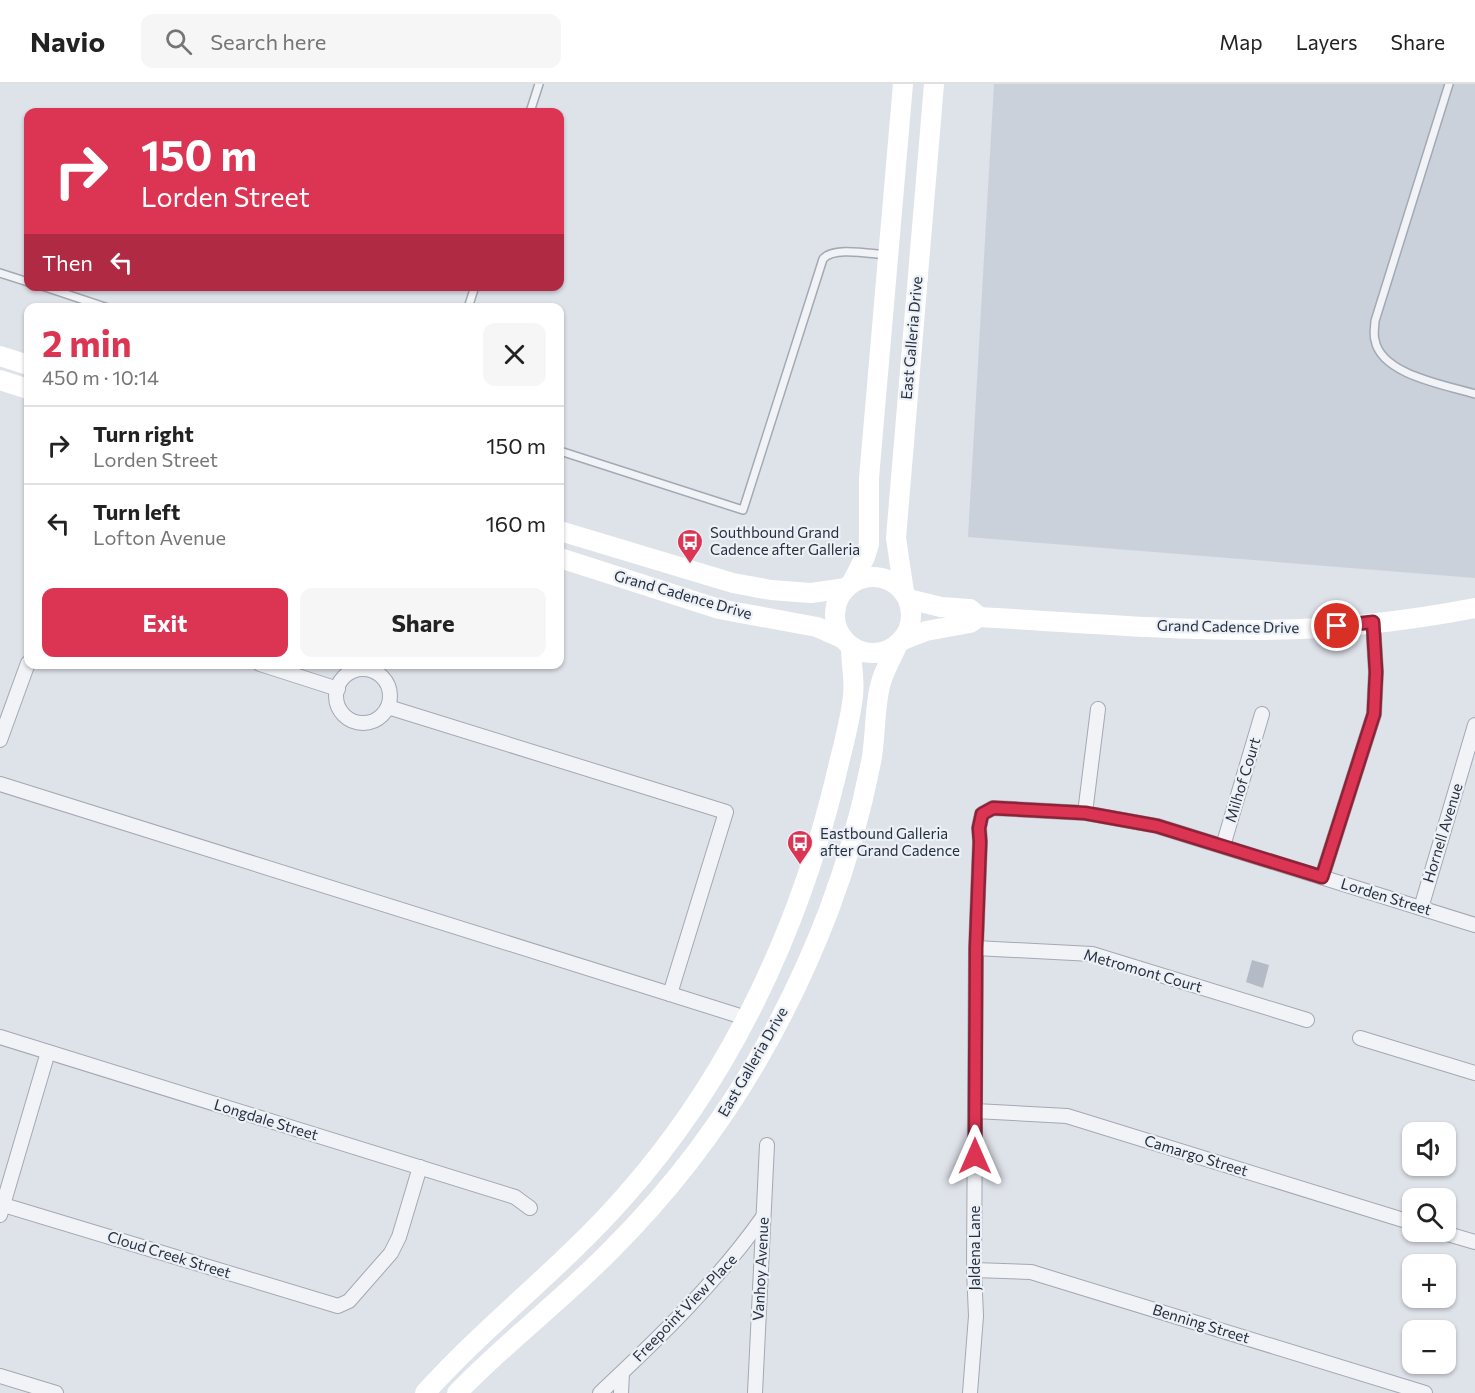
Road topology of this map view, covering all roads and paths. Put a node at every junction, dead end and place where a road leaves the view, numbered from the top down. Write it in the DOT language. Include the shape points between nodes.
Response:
graph roads {
  1 [pos="539,84"];
  2 [pos="903,84"];
  3 [pos="933,84"];
  4 [pos="1449,84"];
  5 [pos="531,108"];
  6 [pos="888,255"];
  7 [pos="0,273"];
  8 [pos="24,281"];
  9 [pos="57,291"];
  10 [pos="93,303"];
  11 [pos="0,356"];
  12 [pos="24,364"];
  13 [pos="0,380"];
  14 [pos="24,388"];
  15 [pos="1475,394"];
  16 [pos="564,452"];
  17 [pos="564,532"];
  18 [pos="564,559"];
  19 [pos="849,586"];
  20 [pos="906,596"];
  21 [pos="1475,608"];
  22 [pos="979,617"];
  23 [pos="1373,622"];
  24 [pos="900,642"];
  25 [pos="847,643"];
  26 [pos="26,669"];
  27 [pos="276,669"];
  28 [pos="355,669"];
  29 [pos="366,669"];
  30 [pos="384,670"];
  31 [pos="338,689"];
  32 [pos="388,707"];
  33 [pos="1098,709"];
  34 [pos="1262,714"];
  35 [pos="1475,725"];
  36 [pos="0,740"];
  37 [pos="1461,772"];
  38 [pos="1475,776"];
  39 [pos="0,784"];
  40 [pos="1085,813"];
  41 [pos="982,814"];
  42 [pos="1223,846"];
  43 [pos="1322,877"];
  44 [pos="1420,908"];
  45 [pos="1475,925"];
  46 [pos="976,948"];
  47 [pos="670,994"];
  48 [pos="746,1018"];
  49 [pos="1306,1020"];
  50 [pos="0,1037"];
  51 [pos="1360,1038"];
  52 [pos="48,1052"];
  53 [pos="1475,1073"];
  54 [pos="975,1111"];
  55 [pos="767,1145"];
  56 [pos="420,1167"];
  57 [pos="1,1208"];
  58 [pos="530,1208"];
  59 [pos="764,1217"];
  60 [pos="1402,1220"];
  61 [pos="1456,1236"];
  62 [pos="1475,1242"];
  63 [pos="974,1270"];
  64 [pos="622,1372"];
  65 [pos="0,1376"];
  66 [pos="56,1393"];
  67 [pos="425,1393"];
  68 [pos="457,1393"];
  69 [pos="600,1393"];
  70 [pos="621,1393"];
  71 [pos="754,1393"];
  72 [pos="970,1393"];
  73 [pos="1425,1393"];
  1 -- 5 [label="lane"];
  2 -- 6 [label="main road, East Galleria Drive"];
  3 -- 20 [label="main road, East Galleria Drive" via="896,538"];
  4 -- 15 [label="lane" via="1375,321 1375,341 1384,359 1404,372"];
  6 -- 16 [label="lane" via="837,252 823,259 743,510"];
  6 -- 19 [label="main road, East Galleria Drive" via="869,478 870,542"];
  7 -- 8 [label="lane"];
  9 -- 10 [label="lane"];
  11 -- 12 [label="main road"];
  13 -- 14 [label="main road"];
  17 -- 19 [label="main road, Grand Cadence Drive" via="733,583 811,593"];
  18 -- 25 [label="main road, Grand Cadence Drive" via="719,609 817,627"];
  19 -- 20 [label="main road" via="862,579 885,579 896,584"];
  19 -- 25 [label="main road" via="836,607 835,618"];
  20 -- 22 [label="main road, Grand Cadence Drive" via="941,608 970,609"];
  20 -- 24 [label="main road" via="911,620"];
  21 -- 23 [label="main road, Grand Cadence Drive"];
  22 -- 23 [label="main road, Grand Cadence Drive" via="1207,630 1296,629"];
  22 -- 24 [label="main road, Grand Cadence Drive" via="970,623 926,631"];
  23 -- 43 [label="street" via="1374,714"];
  24 -- 25 [label="main road" via="875,654"];
  24 -- 68 [label="main road, East Galleria Drive" via="880,685 871,761 844,868 806,966 758,1060 700,1148 634,1228"];
  25 -- 48 [label="main road, East Galleria Drive" via="853,698 815,854 789,929"];
  26 -- 36 [label="street"];
  27 -- 31 [label="street"];
  28 -- 31 [label="street"];
  29 -- 30 [label="street"];
  30 -- 32 [label="street"];
  31 -- 32 [label="street" via="341,712 357,723 375,721"];
  32 -- 47 [label="street" via="726,812"];
  33 -- 40 [label="street"];
  34 -- 42 [label="street, Milhof Court"];
  35 -- 37 [label="street, Hornell Avenue"];
  37 -- 38 [label="street"];
  37 -- 44 [label="street, Hornell Avenue"];
  39 -- 47 [label="street"];
  40 -- 41 [label="street, Lorden Street" via="993,808"];
  40 -- 42 [label="street, Lorden Street" via="1157,826"];
  41 -- 46 [label="street, Jaldena Lane"];
  42 -- 43 [label="street, Lorden Street"];
  43 -- 44 [label="street, Lorden Street"];
  44 -- 45 [label="street, Lorden Street"];
  46 -- 49 [label="street, Metromont Court" via="1092,954"];
  46 -- 54 [label="street, Jaldena Lane"];
  47 -- 48 [label="street"];
  48 -- 67 [label="main road, East Galleria Drive" via="699,1098 626,1196"];
  50 -- 52 [label="street, Longdale Street"];
  51 -- 53 [label="street"];
  52 -- 56 [label="street, Longdale Street"];
  52 -- 57 [label="street"];
  54 -- 60 [label="street, Camargo Street" via="1067,1116"];
  54 -- 63 [label="street, Jaldena Lane"];
  55 -- 59 [label="street, Vanhoy Avenue"];
  56 -- 57 [label="street, Cloud Creek Street" via="391,1253 349,1301 338,1306"];
  56 -- 58 [label="street, Longdale Street" via="515,1197"];
  59 -- 64 [label="street, Freepoint View Place" via="692,1305"];
  59 -- 71 [label="street, Vanhoy Avenue"];
  61 -- 62 [label="street"];
  63 -- 72 [label="street, Jaldena Lane" via="976,1316"];
  63 -- 73 [label="street, Benning Street" via="1031,1272"];
  64 -- 69 [label="street, Freepoint View Place"];
  64 -- 70 [label="street"];
  65 -- 66 [label="street"];
}
